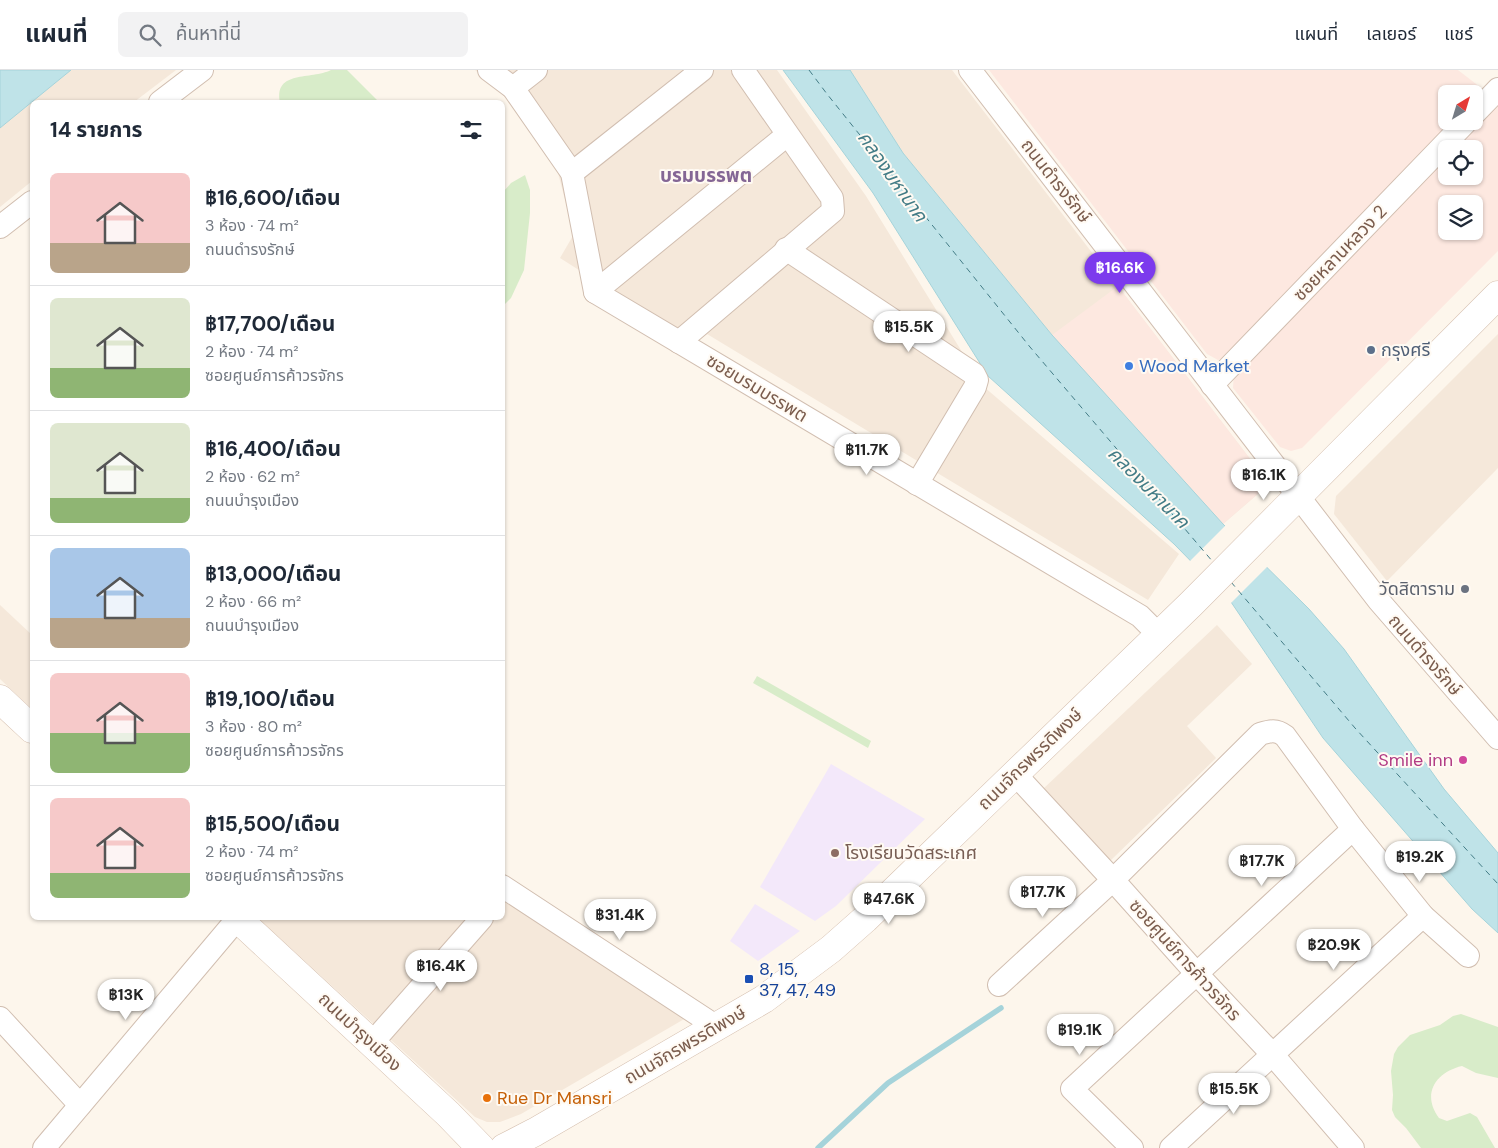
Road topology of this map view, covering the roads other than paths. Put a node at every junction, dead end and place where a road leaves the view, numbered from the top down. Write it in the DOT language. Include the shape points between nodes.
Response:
graph roads {
  1 [pos="202,70"];
  2 [pos="489,70"];
  3 [pos="536,70"];
  4 [pos="702,70"];
  5 [pos="743,70"];
  6 [pos="979,73"];
  7 [pos="513,88"];
  8 [pos="1498,89"];
  9 [pos="163,100"];
  10 [pos="1483,105"];
  11 [pos="1458,130"];
  12 [pos="787,135"];
  13 [pos="572,172"];
  14 [pos="30,204"];
  15 [pos="0,227"];
  16 [pos="786,249"];
  17 [pos="595,292"];
  18 [pos="1498,295"];
  19 [pos="679,342"];
  20 [pos="1212,385"];
  21 [pos="917,484"];
  22 [pos="1298,497"];
  23 [pos="1158,635"];
  24 [pos="0,699"];
  25 [pos="30,727"];
  26 [pos="1498,738"];
  27 [pos="1015,774"];
  28 [pos="1353,829"];
  29 [pos="1113,880"];
  30 [pos="505,891"];
  31 [pos="1423,916"];
  32 [pos="236,920"];
  33 [pos="240,920"];
  34 [pos="480,920"];
  35 [pos="1468,956"];
  36 [pos="1196,973"];
  37 [pos="998,985"];
  38 [pos="0,1018"];
  39 [pos="717,1027"];
  40 [pos="372,1043"];
  41 [pos="1272,1054"];
  42 [pos="80,1105"];
  43 [pos="1347,1146"];
  44 [pos="44,1148"];
  45 [pos="481,1148"];
  46 [pos="504,1148"];
  47 [pos="1132,1148"];
  48 [pos="1171,1148"];
  1 -- 9 [label="street"];
  2 -- 7 [label="street"];
  3 -- 7 [label="street"];
  4 -- 13 [label="street"];
  5 -- 12 [label="street"];
  6 -- 20 [label="street, ถนนดำรงรักษ์"];
  7 -- 13 [label="street"];
  8 -- 10 [label="street"];
  11 -- 20 [label="street, ซอยหลานหลวง 2"];
  12 -- 16 [label="street" via="832,198 833,211"];
  12 -- 17 [label="street"];
  13 -- 17 [label="street"];
  14 -- 15 [label="street"];
  16 -- 19 [label="street"];
  16 -- 21 [label="street" via="974,374 977,380 975,388"];
  17 -- 19 [label="street, ซอยบรมบรรพต"];
  18 -- 22 [label="main road, ถนนจักรพรรดิพงษ์"];
  19 -- 21 [label="street, ซอยบรมบรรพต"];
  20 -- 22 [label="street, ถนนดำรงรักษ์"];
  21 -- 23 [label="street, ซอยบรมบรรพต" via="1140,616"];
  22 -- 23 [label="main road, ถนนจักรพรรดิพงษ์"];
  22 -- 26 [label="street, ถนนดำรงรักษ์" via="1379,601"];
  23 -- 27 [label="main road, ถนนจักรพรรดิพงษ์"];
  24 -- 25 [label="main road"];
  27 -- 29 [label="street, ซอยศูนย์การค้าวรจักร"];
  27 -- 39 [label="main road, ถนนจักรพรรดิพงษ์" via="831,949 764,999"];
  28 -- 29 [label="street" via="1285,736 1279,731 1271,731 1260,734"];
  28 -- 31 [label="street"];
  28 -- 36 [label="street"];
  29 -- 36 [label="street, ซอยศูนย์การค้าวรจักร"];
  29 -- 37 [label="street"];
  30 -- 39 [label="street"];
  31 -- 35 [label="street"];
  31 -- 41 [label="street"];
  32 -- 42 [label="street"];
  33 -- 40 [label="main road, ถนนบำรุงเมือง"];
  34 -- 40 [label="street"];
  36 -- 41 [label="street, ซอยศูนย์การค้าวรจักร"];
  36 -- 47 [label="street" via="1072,1089"];
  38 -- 42 [label="street"];
  39 -- 46 [label="main road, ถนนจักรพรรดิพงษ์"];
  40 -- 45 [label="main road, ถนนบำรุงเมือง"];
  41 -- 43 [label="street, ซอยศูนย์การค้าวรจักร"];
  41 -- 48 [label="street"];
  42 -- 44 [label="street"];
}
